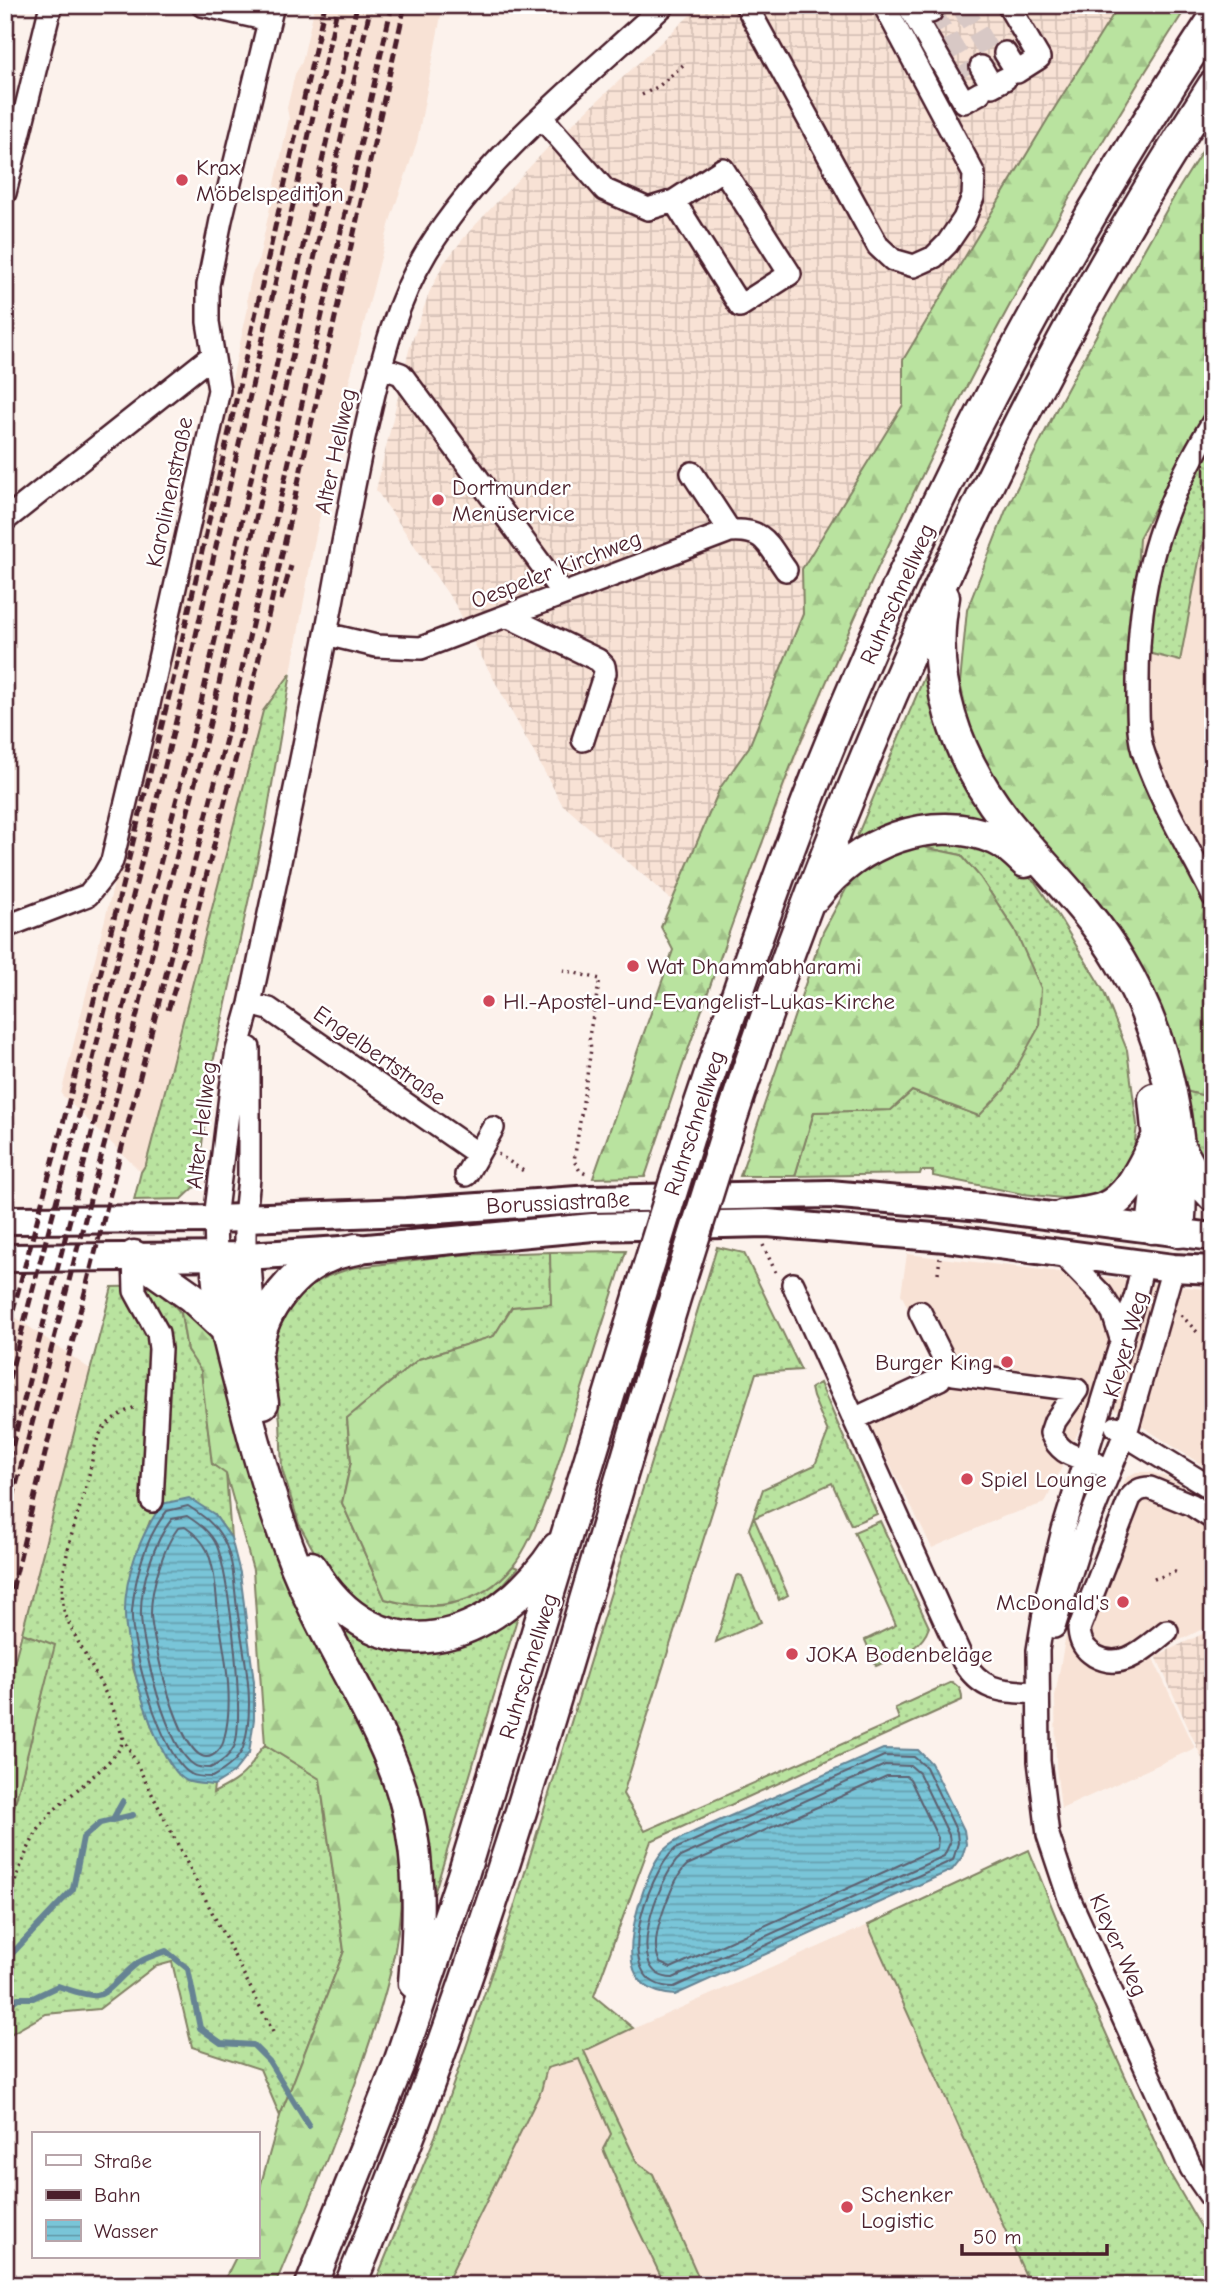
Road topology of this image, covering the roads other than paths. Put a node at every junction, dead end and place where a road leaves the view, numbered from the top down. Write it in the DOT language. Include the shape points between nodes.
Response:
graph roads {
  1 [pos="51,5"];
  2 [pos="202,5"];
  3 [pos="664,5"];
  4 [pos="746,5"];
  5 [pos="884,5"];
  6 [pos="908,5"];
  7 [pos="1008,5"];
  8 [pos="271,13"];
  9 [pos="1213,20"];
  10 [pos="998,82"];
  11 [pos="1213,86"];
  12 [pos="542,118"];
  13 [pos="5,193"];
  14 [pos="674,201"];
  15 [pos="213,355"];
  16 [pos="380,366"];
  17 [pos="1213,422"];
  18 [pos="692,473"];
  19 [pos="5,520"];
  20 [pos="730,531"];
  21 [pos="965,532"];
  22 [pos="786,570"];
  23 [pos="561,595"];
  24 [pos="507,616"];
  25 [pos="326,634"];
  26 [pos="583,740"];
  27 [pos="1213,896"];
  28 [pos="5,927"];
  29 [pos="793,939"];
  30 [pos="250,1004"];
  31 [pos="493,1128"];
  32 [pos="1169,1143"];
  33 [pos="486,1152"];
  34 [pos="466,1175"];
  35 [pos="1213,1196"];
  36 [pos="1062,1216"];
  37 [pos="245,1217"];
  38 [pos="215,1219"];
  39 [pos="5,1220"];
  40 [pos="1165,1230"];
  41 [pos="1213,1237"];
  42 [pos="357,1249"];
  43 [pos="1061,1253"];
  44 [pos="216,1255"];
  45 [pos="134,1256"];
  46 [pos="245,1256"];
  47 [pos="5,1258"];
  48 [pos="1143,1263"];
  49 [pos="1174,1268"];
  50 [pos="1213,1270"];
  51 [pos="785,1279"];
  52 [pos="919,1312"];
  53 [pos="227,1331"];
  54 [pos="1122,1342"];
  55 [pos="256,1361"];
  56 [pos="940,1379"];
  57 [pos="1103,1403"];
  58 [pos="854,1419"];
  59 [pos="1125,1435"];
  60 [pos="1086,1459"];
  61 [pos="1109,1474"];
  62 [pos="1213,1489"];
  63 [pos="580,1496"];
  64 [pos="152,1501"];
  65 [pos="1212,1518"];
  66 [pos="1167,1631"];
  67 [pos="1038,1693"];
  68 [pos="398,2066"];
  69 [pos="1213,2200"];
  70 [pos="311,2285"];
  71 [pos="350,2285"];
  1 -- 13 [label="street"];
  2 -- 8 [label="street"];
  3 -- 12 [label="street, Alter Hellweg"];
  4 -- 5 [label="street" via="878,246 893,260 914,266 934,257 964,219 973,197 974,174"];
  6 -- 10 [label="street" via="964,102"];
  7 -- 10 [label="street" via="1039,58"];
  8 -- 15 [label="street, Karolinenstraße" via="212,256 208,322"];
  9 -- 63 [label="highway, Ruhrschnellweg, bridge" via="1047,293 974,432 921,540 817,777 689,1136"];
  10 -- 10 [label="street" via="987,64"];
  11 -- 21 [label="highway, Ruhrschnellweg" via="1099,275"];
  12 -- 14 [label="street" via="605,190 648,209"];
  12 -- 16 [label="street, Alter Hellweg" via="477,184 427,251 408,285"];
  14 -- 14 [label="street" via="723,169 790,274 740,306"];
  15 -- 19 [label="street"];
  15 -- 28 [label="street, Karolinenstraße" via="219,390 111,861 88,895"];
  16 -- 23 [label="street" via="401,374"];
  16 -- 25 [label="street, Alter Hellweg"];
  17 -- 27 [label="street" via="1166,510 1155,545 1141,611 1138,668 1138,722 1144,755"];
  18 -- 20 [label="street"];
  20 -- 22 [label="street" via="750,530 762,537"];
  20 -- 23 [label="street, Oespeler Kirchweg"];
  21 -- 29 [label="highway, Ruhrschnellweg" via="882,715"];
  21 -- 32 [label="highway" via="940,624 941,673 954,730 993,802 1081,905 1121,961 1163,1060"];
  23 -- 24 [label="street, Oespeler Kirchweg"];
  24 -- 25 [label="street, Oespeler Kirchweg" via="421,648 376,646"];
  24 -- 26 [label="street" via="604,666"];
  25 -- 30 [label="street, Alter Hellweg"];
  29 -- 32 [label="highway" via="812,901 829,880 873,848 926,829 972,831 998,840 1050,886 1108,969 1138,1035"];
  29 -- 71 [label="highway, Ruhrschnellweg, bridge" via="678,1288 495,1896 430,2083"];
  30 -- 33 [label="street, Engelbertstraße" via="269,1009"];
  30 -- 37 [label="street, Alter Hellweg"];
  30 -- 38 [label="street, Alter Hellweg" via="237,1050"];
  31 -- 33 [label="street"];
  32 -- 35 [label="highway"];
  32 -- 36 [label="highway" via="1116,1201"];
  32 -- 40 [label="highway"];
  33 -- 34 [label="street"];
  36 -- 37 [label="main road, Borussiastraße" via="894,1198 746,1195"];
  36 -- 40 [label="main road, Borussiastraße"];
  37 -- 38 [label="main road, Borussiastraße"];
  37 -- 46 [label="street, Alter Hellweg"];
  38 -- 39 [label="main road, Borussiastraße"];
  38 -- 44 [label="street, Alter Hellweg"];
  40 -- 41 [label="main road, Borussiastraße"];
  40 -- 48 [label="main road"];
  40 -- 49 [label="main road"];
  42 -- 43 [label="main road, Borussiastraße" via="593,1227 767,1223 890,1231"];
  42 -- 46 [label="main road, Borussiastraße"];
  42 -- 55 [label="highway" via="330,1256 286,1288 259,1334"];
  43 -- 48 [label="main road, Borussiastraße"];
  43 -- 54 [label="street, Kleyer Weg" via="1101,1294 1113,1312"];
  44 -- 45 [label="main road, Borussiastraße"];
  44 -- 46 [label="main road, Borussiastraße"];
  44 -- 53 [label="highway"];
  45 -- 47 [label="main road, Borussiastraße"];
  45 -- 53 [label="highway" via="192,1297"];
  45 -- 64 [label="street" via="135,1291 158,1332 160,1349"];
  46 -- 55 [label="highway"];
  48 -- 49 [label="main road, Borussiastraße"];
  48 -- 54 [label="street, Kleyer Weg"];
  49 -- 50 [label="main road, Borussiastraße"];
  49 -- 59 [label="street, Kleyer Weg"];
  51 -- 58 [label="street"];
  52 -- 60 [label="street" via="954,1374 1077,1390 1051,1433 1056,1446"];
  53 -- 68 [label="highway" via="283,1538 389,1759 407,1810 419,1885 419,1918 412,2006"];
  54 -- 57 [label="street, Kleyer Weg"];
  55 -- 63 [label="highway" via="286,1514 299,1547 334,1600 354,1618 374,1627 416,1637 439,1636 490,1616 544,1567"];
  56 -- 58 [label="street"];
  57 -- 59 [label="street, Kleyer Weg" via="1110,1420"];
  57 -- 60 [label="street, Kleyer Weg"];
  58 -- 67 [label="street" via="972,1676 983,1685"];
  59 -- 61 [label="street, Kleyer Weg"];
  59 -- 62 [label="street"];
  60 -- 61 [label="street"];
  60 -- 67 [label="street, Kleyer Weg" via="1048,1594 1038,1650"];
  61 -- 67 [label="street, Kleyer Weg" via="1057,1612"];
  63 -- 68 [label="highway, Ruhrschnellweg" via="463,1875"];
  65 -- 66 [label="street" via="1150,1488 1136,1492 1079,1629 1084,1648 1097,1657 1122,1661"];
  67 -- 69 [label="street, Kleyer Weg" via="1039,1761 1048,1835 1069,1898 1191,2168"];
  68 -- 70 [label="highway, Ruhrschnellweg"];
}
